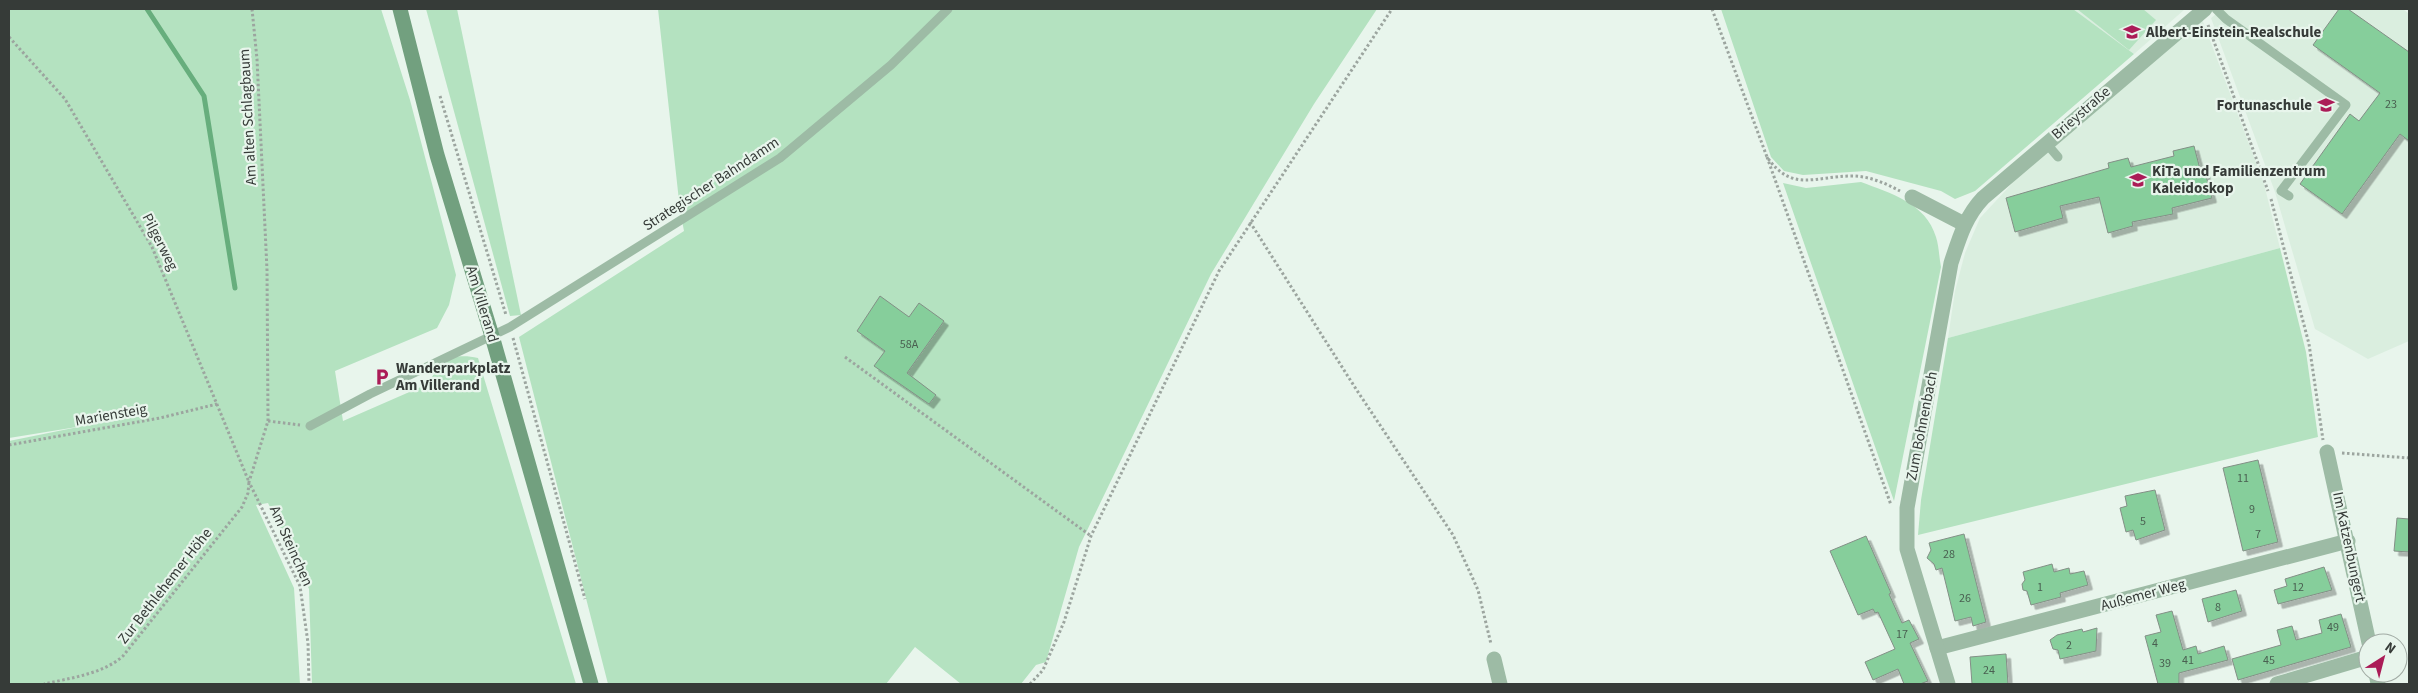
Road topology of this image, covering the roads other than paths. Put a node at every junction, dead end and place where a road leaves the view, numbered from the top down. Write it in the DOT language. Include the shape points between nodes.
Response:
graph roads {
  1 [pos="400,9"];
  2 [pos="948,9"];
  3 [pos="2208,9"];
  4 [pos="2046,143"];
  5 [pos="2058,157"];
  6 [pos="2289,196"];
  7 [pos="1912,197"];
  8 [pos="1964,224"];
  9 [pos="492,336"];
  10 [pos="310,426"];
  11 [pos="2327,452"];
  12 [pos="2348,541"];
  13 [pos="2367,633"];
  14 [pos="1937,648"];
  15 [pos="1494,659"];
  16 [pos="2358,660"];
  17 [pos="591,684"];
  18 [pos="1500,684"];
  19 [pos="1948,684"];
  20 [pos="2277,684"];
  1 -- 9 [label="main road, Am Villerand" via="436,155"];
  2 -- 9 [label="lane, Strategischer Bahndamm" via="891,65 780,158 510,328"];
  3 -- 4 [label="street, Brieystraße"];
  3 -- 6 [label="lane" via="2346,105 2281,190"];
  4 -- 5 [label="lane"];
  4 -- 8 [label="street, Brieystraße" via="1982,198"];
  7 -- 8 [label="street"];
  8 -- 14 [label="street, Zum Bohnenbach" via="1951,263 1908,498 1905,531 1911,566"];
  9 -- 10 [label="lane, Strategischer Bahndamm"];
  9 -- 17 [label="main road, Am Villerand"];
  11 -- 12 [label="street, Im Katzenbungert"];
  12 -- 13 [label="street, Im Katzenbungert"];
  12 -- 14 [label="street, Außemer Weg"];
  14 -- 19 [label="street, Zum Bohnenbach"];
  15 -- 18 [label="street"];
  16 -- 20 [label="street"];
}
